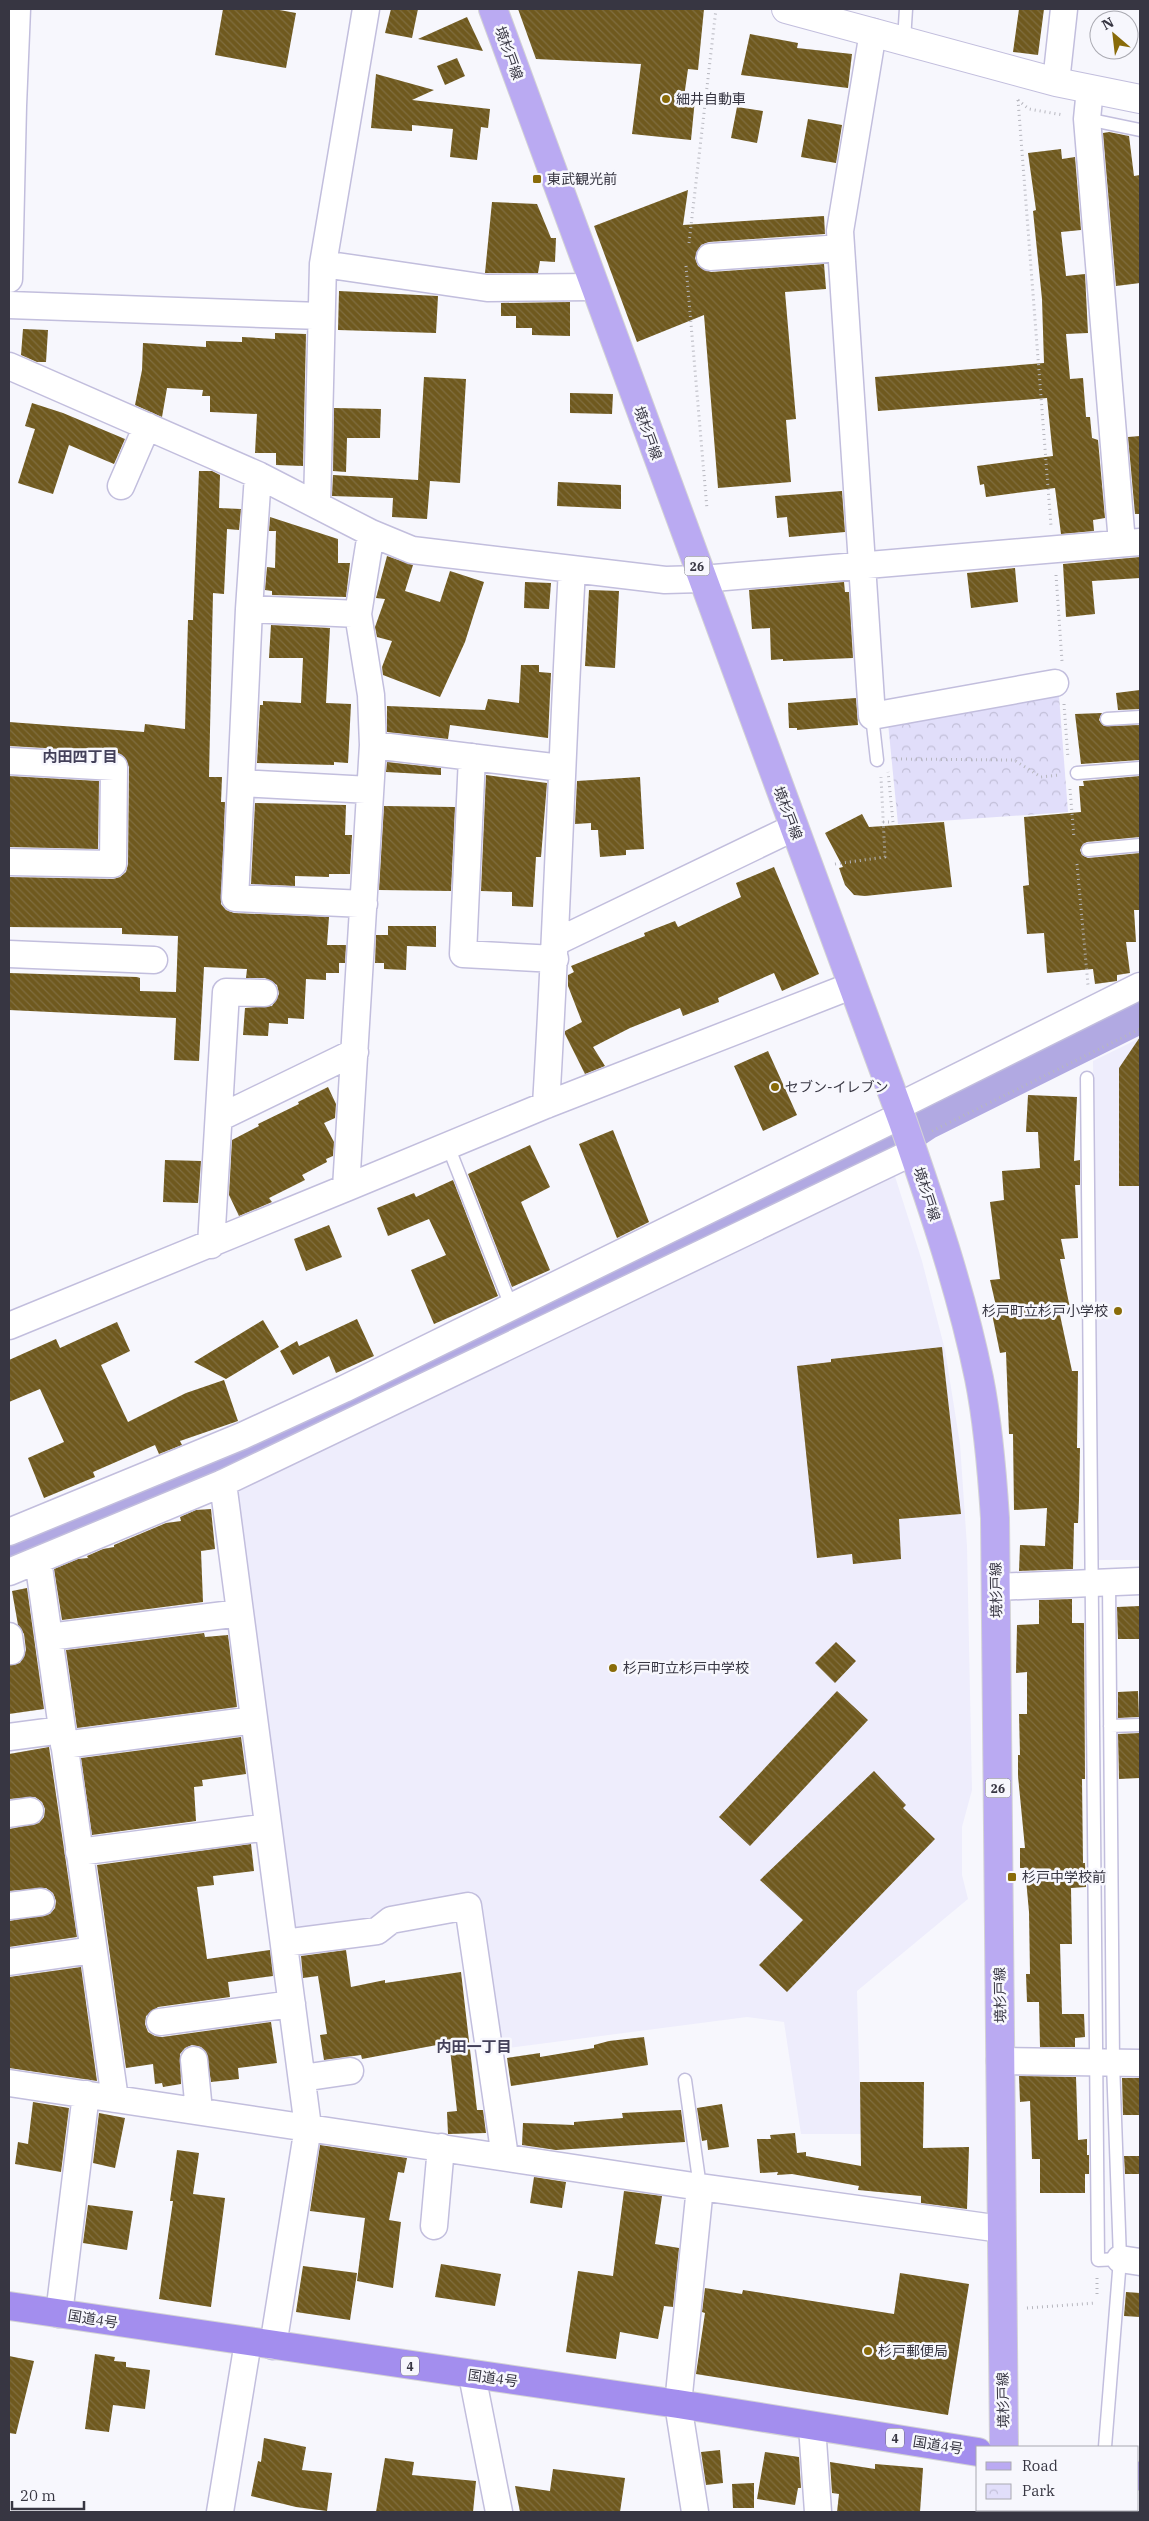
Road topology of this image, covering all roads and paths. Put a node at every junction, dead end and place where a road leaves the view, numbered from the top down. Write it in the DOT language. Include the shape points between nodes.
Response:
graph roads {
  1 [pos="17,9"];
  2 [pos="366,9"];
  3 [pos="493,9"];
  4 [pos="716,9"];
  5 [pos="786,9"];
  6 [pos="906,9"];
  7 [pos="1064,9"];
  8 [pos="873,32"];
  9 [pos="904,40"];
  10 [pos="1056,82"];
  11 [pos="1090,89"];
  12 [pos="1140,99"];
  13 [pos="1018,100"];
  14 [pos="11,105"];
  15 [pos="1087,119"];
  16 [pos="1140,130"];
  17 [pos="842,248"];
  18 [pos="695,256"];
  19 [pos="323,264"];
  20 [pos="9,279"];
  21 [pos="594,287"];
  22 [pos="9,305"];
  23 [pos="321,316"];
  24 [pos="9,366"];
  25 [pos="146,426"];
  26 [pos="258,475"];
  27 [pos="121,486"];
  28 [pos="317,505"];
  29 [pos="707,510"];
  30 [pos="371,533"];
  31 [pos="1052,535"];
  32 [pos="1131,542"];
  33 [pos="864,564"];
  34 [pos="572,569"];
  35 [pos="702,579"];
  36 [pos="249,609"];
  37 [pos="358,614"];
  38 [pos="1055,683"];
  39 [pos="872,716"];
  40 [pos="1140,717"];
  41 [pos="1107,719"];
  42 [pos="373,745"];
  43 [pos="472,757"];
  44 [pos="877,760"];
  45 [pos="9,761"];
  46 [pos="561,768"];
  47 [pos="1140,768"];
  48 [pos="1077,773"];
  49 [pos="241,783"];
  50 [pos="370,790"];
  51 [pos="793,828"];
  52 [pos="1140,845"];
  53 [pos="1088,850"];
  54 [pos="9,862"];
  55 [pos="811,873"];
  56 [pos="364,904"];
  57 [pos="556,951"];
  58 [pos="9,954"];
  59 [pos="154,960"];
  60 [pos="851,986"];
  61 [pos="1140,986"];
  62 [pos="264,993"];
  63 [pos="1140,1029"];
  64 [pos="355,1052"];
  65 [pos="1087,1078"];
  66 [pos="546,1105"];
  67 [pos="219,1118"];
  68 [pos="908,1128"];
  69 [pos="448,1146"];
  70 [pos="346,1188"];
  71 [pos="211,1245"];
  72 [pos="511,1306"];
  73 [pos="9,1326"];
  74 [pos="223,1483"];
  75 [pos="9,1532"];
  76 [pos="38,1560"];
  77 [pos="9,1572"];
  78 [pos="1140,1581"];
  79 [pos="1101,1583"];
  80 [pos="996,1587"];
  81 [pos="240,1613"];
  82 [pos="49,1637"];
  83 [pos="254,1720"];
  84 [pos="1140,1725"];
  85 [pos="1110,1726"];
  86 [pos="63,1737"];
  87 [pos="9,1738"];
  88 [pos="268,1827"];
  89 [pos="79,1852"];
  90 [pos="41,1902"];
  91 [pos="9,1906"];
  92 [pos="284,1943"];
  93 [pos="93,1950"];
  94 [pos="9,1962"];
  95 [pos="292,2004"];
  96 [pos="160,2022"];
  97 [pos="194,2060"];
  98 [pos="1000,2061"];
  99 [pos="1104,2063"];
  100 [pos="1140,2063"];
  101 [pos="350,2071"];
  102 [pos="302,2078"];
  103 [pos="685,2080"];
  104 [pos="9,2083"];
  105 [pos="86,2094"];
  106 [pos="115,2099"];
  107 [pos="199,2111"];
  108 [pos="308,2127"];
  109 [pos="441,2147"];
  110 [pos="505,2157"];
  111 [pos="700,2187"];
  112 [pos="434,2226"];
  113 [pos="1001,2229"];
  114 [pos="1119,2260"];
  115 [pos="9,2306"];
  116 [pos="1002,2309"];
  117 [pos="59,2314"];
  118 [pos="261,2344"];
  119 [pos="472,2375"];
  120 [pos="678,2404"];
  121 [pos="812,2426"];
  122 [pos="1004,2446"];
  123 [pos="1105,2446"];
  124 [pos="976,2452"];
  125 [pos="220,2512"];
  126 [pos="499,2512"];
  127 [pos="695,2512"];
  128 [pos="818,2512"];
  1 -- 14 [label="street"];
  2 -- 19 [label="street"];
  3 -- 21 [label="main road, 境杉戸線 / 26"];
  4 -- 18 [label="path"];
  5 -- 8 [label="street"];
  6 -- 9 [label="lane"];
  7 -- 10 [label="street"];
  8 -- 9 [label="street"];
  8 -- 17 [label="street" via="840,231"];
  9 -- 10 [label="street"];
  10 -- 11 [label="street"];
  11 -- 12 [label="street"];
  11 -- 15 [label="street"];
  13 -- 31 [label="path"];
  14 -- 20 [label="street"];
  15 -- 16 [label="lane"];
  15 -- 32 [label="street"];
  17 -- 18 [label="street"];
  17 -- 33 [label="street"];
  18 -- 29 [label="path" via="686,269"];
  19 -- 21 [label="street" via="487,288"];
  19 -- 23 [label="street"];
  21 -- 35 [label="main road, 境杉戸線 / 26"];
  22 -- 23 [label="street"];
  23 -- 28 [label="street"];
  24 -- 25 [label="street"];
  25 -- 26 [label="street"];
  25 -- 27 [label="street"];
  26 -- 28 [label="street"];
  26 -- 36 [label="street"];
  28 -- 30 [label="street"];
  30 -- 34 [label="street" via="412,550"];
  30 -- 37 [label="street"];
  32 -- 33 [label="street"];
  33 -- 35 [label="street"];
  33 -- 39 [label="street"];
  34 -- 35 [label="street" via="665,580"];
  34 -- 46 [label="street"];
  35 -- 51 [label="main road, 境杉戸線 / 26"];
  36 -- 37 [label="street"];
  36 -- 49 [label="street"];
  37 -- 42 [label="street" via="371,695"];
  38 -- 39 [label="street"];
  39 -- 44 [label="lane"];
  40 -- 41 [label="lane"];
  42 -- 43 [label="street"];
  42 -- 50 [label="street"];
  43 -- 46 [label="street"];
  43 -- 57 [label="street" via="463,954"];
  44 -- 48 [label="path" via="1014,760 1041,777"];
  44 -- 55 [label="path" via="885,857 838,863"];
  45 -- 54 [label="street" via="114,767 113,864"];
  46 -- 57 [label="street"];
  47 -- 48 [label="lane"];
  49 -- 50 [label="street"];
  49 -- 56 [label="street" via="236,898"];
  50 -- 56 [label="street"];
  51 -- 55 [label="main road, 境杉戸線 / 26"];
  51 -- 57 [label="street"];
  52 -- 53 [label="lane"];
  55 -- 60 [label="main road, 境杉戸線 / 26"];
  56 -- 64 [label="street"];
  57 -- 66 [label="street"];
  58 -- 59 [label="street"];
  60 -- 66 [label="street"];
  60 -- 68 [label="main road, 境杉戸線 / 26"];
  61 -- 68 [label="street"];
  62 -- 67 [label="street" via="226,992"];
  63 -- 68 [label="path"];
  64 -- 67 [label="street"];
  64 -- 70 [label="street"];
  65 -- 79 [label="lane"];
  66 -- 69 [label="street"];
  67 -- 71 [label="street"];
  68 -- 72 [label="street"];
  68 -- 74 [label="street"];
  68 -- 80 [label="main road, 境杉戸線 / 26" via="952,1269 979,1380 993,1481"];
  69 -- 70 [label="street"];
  69 -- 72 [label="lane"];
  70 -- 71 [label="street"];
  71 -- 73 [label="street"];
  72 -- 75 [label="street" via="242,1436"];
  74 -- 76 [label="street"];
  74 -- 81 [label="street"];
  76 -- 77 [label="street"];
  76 -- 82 [label="street"];
  78 -- 79 [label="street"];
  79 -- 80 [label="street"];
  79 -- 85 [label="lane"];
  79 -- 99 [label="lane"];
  80 -- 98 [label="main road, 境杉戸線 / 26"];
  81 -- 82 [label="street"];
  81 -- 83 [label="street"];
  82 -- 86 [label="street"];
  83 -- 86 [label="street"];
  83 -- 88 [label="street"];
  84 -- 85 [label="lane"];
  85 -- 99 [label="lane"];
  86 -- 87 [label="street"];
  86 -- 89 [label="street"];
  88 -- 89 [label="street"];
  88 -- 92 [label="street"];
  89 -- 93 [label="street"];
  90 -- 91 [label="street"];
  92 -- 95 [label="street"];
  92 -- 110 [label="street" via="376,1931 390,1920 468,1906"];
  93 -- 94 [label="street"];
  93 -- 106 [label="street"];
  95 -- 96 [label="street"];
  95 -- 102 [label="street"];
  97 -- 107 [label="street"];
  98 -- 99 [label="street"];
  98 -- 113 [label="main road, 境杉戸線 / 26"];
  99 -- 100 [label="street"];
  99 -- 114 [label="lane"];
  99 -- 114 [label="lane"];
  101 -- 102 [label="street"];
  102 -- 108 [label="street"];
  103 -- 111 [label="lane"];
  104 -- 105 [label="street"];
  105 -- 106 [label="street"];
  105 -- 117 [label="street"];
  106 -- 107 [label="street"];
  107 -- 108 [label="street"];
  108 -- 109 [label="street"];
  108 -- 118 [label="street"];
  109 -- 110 [label="street"];
  109 -- 112 [label="street"];
  110 -- 111 [label="street"];
  111 -- 113 [label="street"];
  111 -- 120 [label="street"];
  113 -- 116 [label="main road, 境杉戸線 / 26"];
  114 -- 116 [label="path" via="1096,2305"];
  114 -- 123 [label="lane"];
  115 -- 117 [label="highway, 国道4号 / 4"];
  116 -- 122 [label="main road, 境杉戸線 / 26"];
  117 -- 118 [label="highway, 国道4号 / 4"];
  118 -- 119 [label="highway, 国道4号 / 4"];
  118 -- 125 [label="street"];
  119 -- 120 [label="highway, 国道4号 / 4"];
  119 -- 126 [label="street"];
  120 -- 121 [label="highway, 国道4号 / 4"];
  120 -- 127 [label="street"];
  121 -- 124 [label="highway, 国道4号 / 4"];
  121 -- 128 [label="street"];
}
